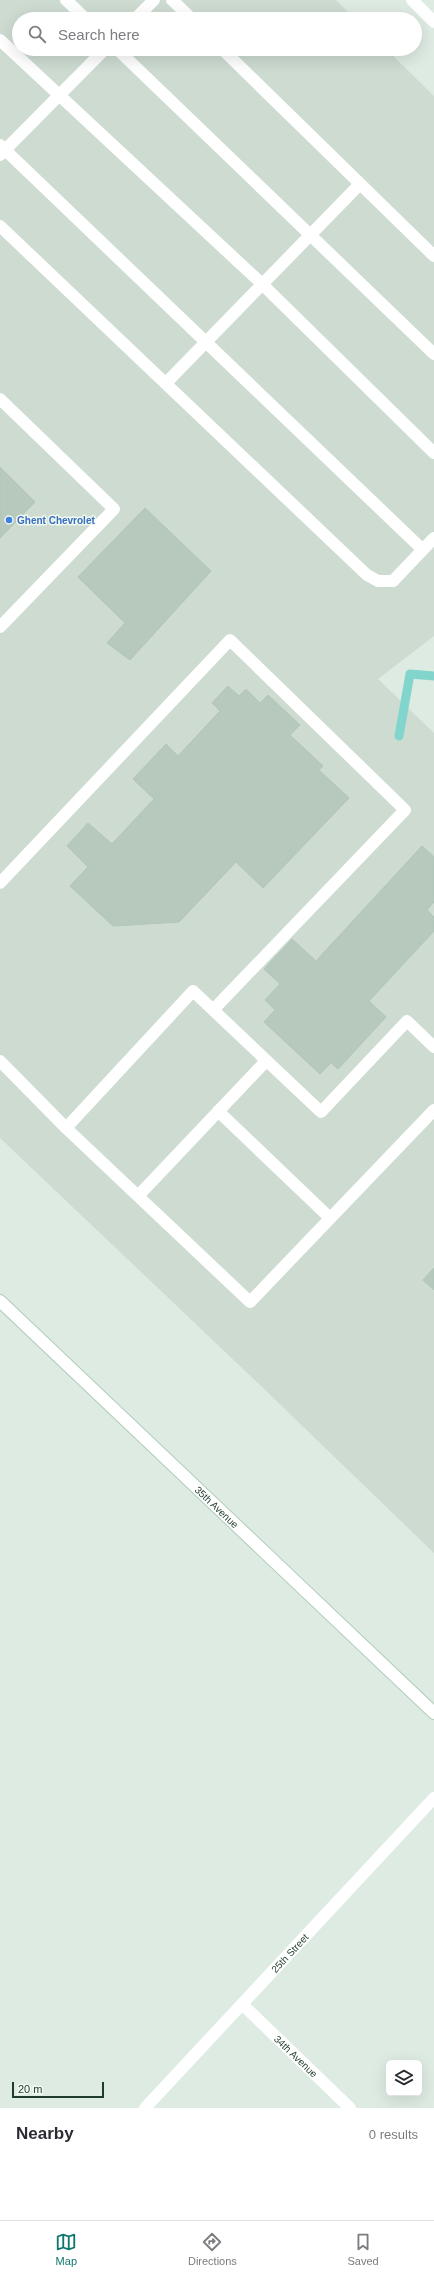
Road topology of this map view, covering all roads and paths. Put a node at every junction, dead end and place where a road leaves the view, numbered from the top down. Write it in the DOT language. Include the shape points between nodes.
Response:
graph roads {
  1 [pos="66,0"];
  2 [pos="154,0"];
  3 [pos="172,0"];
  4 [pos="412,0"];
  5 [pos="79,12"];
  6 [pos="142,12"];
  7 [pos="185,12"];
  8 [pos="434,22"];
  9 [pos="0,40"];
  10 [pos="12,51"];
  11 [pos="17,56"];
  12 [pos="98,56"];
  13 [pos="124,56"];
  14 [pos="229,56"];
  15 [pos="59,95"];
  16 [pos="2,150"];
  17 [pos="360,184"];
  18 [pos="0,226"];
  19 [pos="309,236"];
  20 [pos="434,256"];
  21 [pos="262,284"];
  22 [pos="207,341"];
  23 [pos="434,354"];
  24 [pos="166,383"];
  25 [pos="0,400"];
  26 [pos="434,453"];
  27 [pos="434,538"];
  28 [pos="423,550"];
  29 [pos="0,627"];
  30 [pos="0,883"];
  31 [pos="213,1010"];
  32 [pos="434,1047"];
  33 [pos="0,1061"];
  34 [pos="266,1061"];
  35 [pos="434,1110"];
  36 [pos="218,1111"];
  37 [pos="66,1128"];
  38 [pos="138,1196"];
  39 [pos="330,1218"];
  40 [pos="0,1301"];
  41 [pos="434,1713"];
  42 [pos="434,1798"];
  43 [pos="242,2004"];
  44 [pos="145,2108"];
  45 [pos="350,2108"];
  1 -- 5 [label="street"];
  2 -- 6 [label="street"];
  3 -- 7 [label="street"];
  4 -- 8 [label="street"];
  9 -- 10 [label="street"];
  11 -- 15 [label="street"];
  12 -- 15 [label="street"];
  13 -- 19 [label="street"];
  14 -- 17 [label="street"];
  15 -- 16 [label="street"];
  15 -- 21 [label="street"];
  16 -- 22 [label="street"];
  17 -- 19 [label="street"];
  17 -- 20 [label="street"];
  18 -- 24 [label="street"];
  19 -- 21 [label="street"];
  19 -- 23 [label="street"];
  21 -- 22 [label="street"];
  21 -- 26 [label="street"];
  22 -- 24 [label="street"];
  22 -- 28 [label="street"];
  24 -- 28 [label="street" via="367,575 378,581 394,581"];
  25 -- 29 [label="street" via="114,509"];
  27 -- 28 [label="street"];
  30 -- 31 [label="street" via="230,640 406,810"];
  31 -- 34 [label="street"];
  31 -- 37 [label="street" via="193,991"];
  32 -- 34 [label="street" via="407,1021 320,1112"];
  33 -- 37 [label="street"];
  34 -- 36 [label="street"];
  35 -- 39 [label="street"];
  36 -- 38 [label="street"];
  36 -- 39 [label="street"];
  37 -- 38 [label="street"];
  38 -- 39 [label="street" via="250,1302"];
  40 -- 41 [label="street, 35th Avenue"];
  42 -- 43 [label="street, 25th Street"];
  43 -- 44 [label="street, 25th Street"];
  43 -- 45 [label="street, 34th Avenue"];
}
